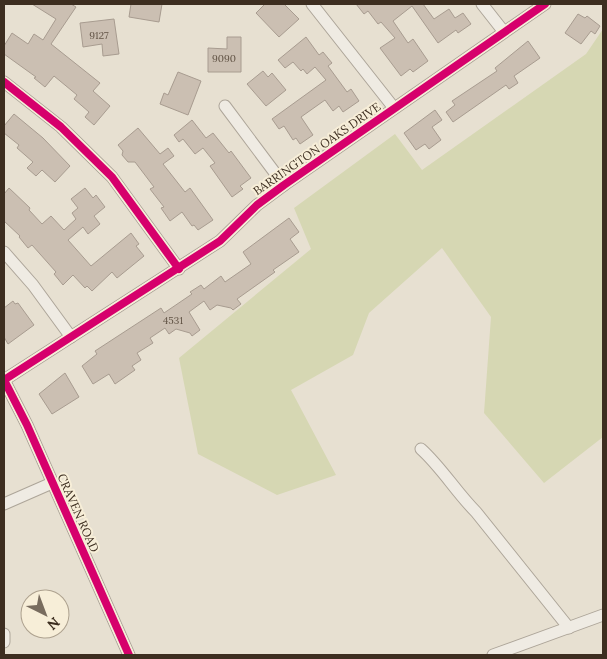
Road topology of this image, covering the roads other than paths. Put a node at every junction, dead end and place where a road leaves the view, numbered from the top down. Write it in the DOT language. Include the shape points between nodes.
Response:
graph roads {
  1 [pos="312,4"];
  2 [pos="482,4"];
  3 [pos="545,4"];
  4 [pos="504,32"];
  5 [pos="4,82"];
  6 [pos="225,106"];
  7 [pos="394,108"];
  8 [pos="284,185"];
  9 [pos="4,252"];
  10 [pos="179,269"];
  11 [pos="71,337"];
  12 [pos="4,380"];
  13 [pos="421,449"];
  14 [pos="52,483"];
  15 [pos="4,504"];
  16 [pos="603,615"];
  17 [pos="569,628"];
  18 [pos="4,634"];
  19 [pos="4,642"];
  20 [pos="129,655"];
  21 [pos="493,655"];
  1 -- 7 [label="street"];
  2 -- 4 [label="street"];
  3 -- 4 [label="street, BARRINGTON OAKS DRIVE"];
  4 -- 7 [label="street, BARRINGTON OAKS DRIVE"];
  5 -- 10 [label="street" via="62,127 112,177"];
  6 -- 8 [label="street"];
  7 -- 8 [label="street, BARRINGTON OAKS DRIVE"];
  8 -- 10 [label="street, BARRINGTON OAKS DRIVE" via="257,205 220,242"];
  9 -- 11 [label="street"];
  10 -- 11 [label="street, BARRINGTON OAKS DRIVE"];
  11 -- 12 [label="street, BARRINGTON OAKS DRIVE"];
  12 -- 14 [label="street, CRAVEN ROAD"];
  13 -- 17 [label="street" via="443,471"];
  14 -- 15 [label="street"];
  14 -- 20 [label="street, CRAVEN ROAD"];
  16 -- 17 [label="street"];
  17 -- 21 [label="street"];
  18 -- 19 [label="street"];
}
